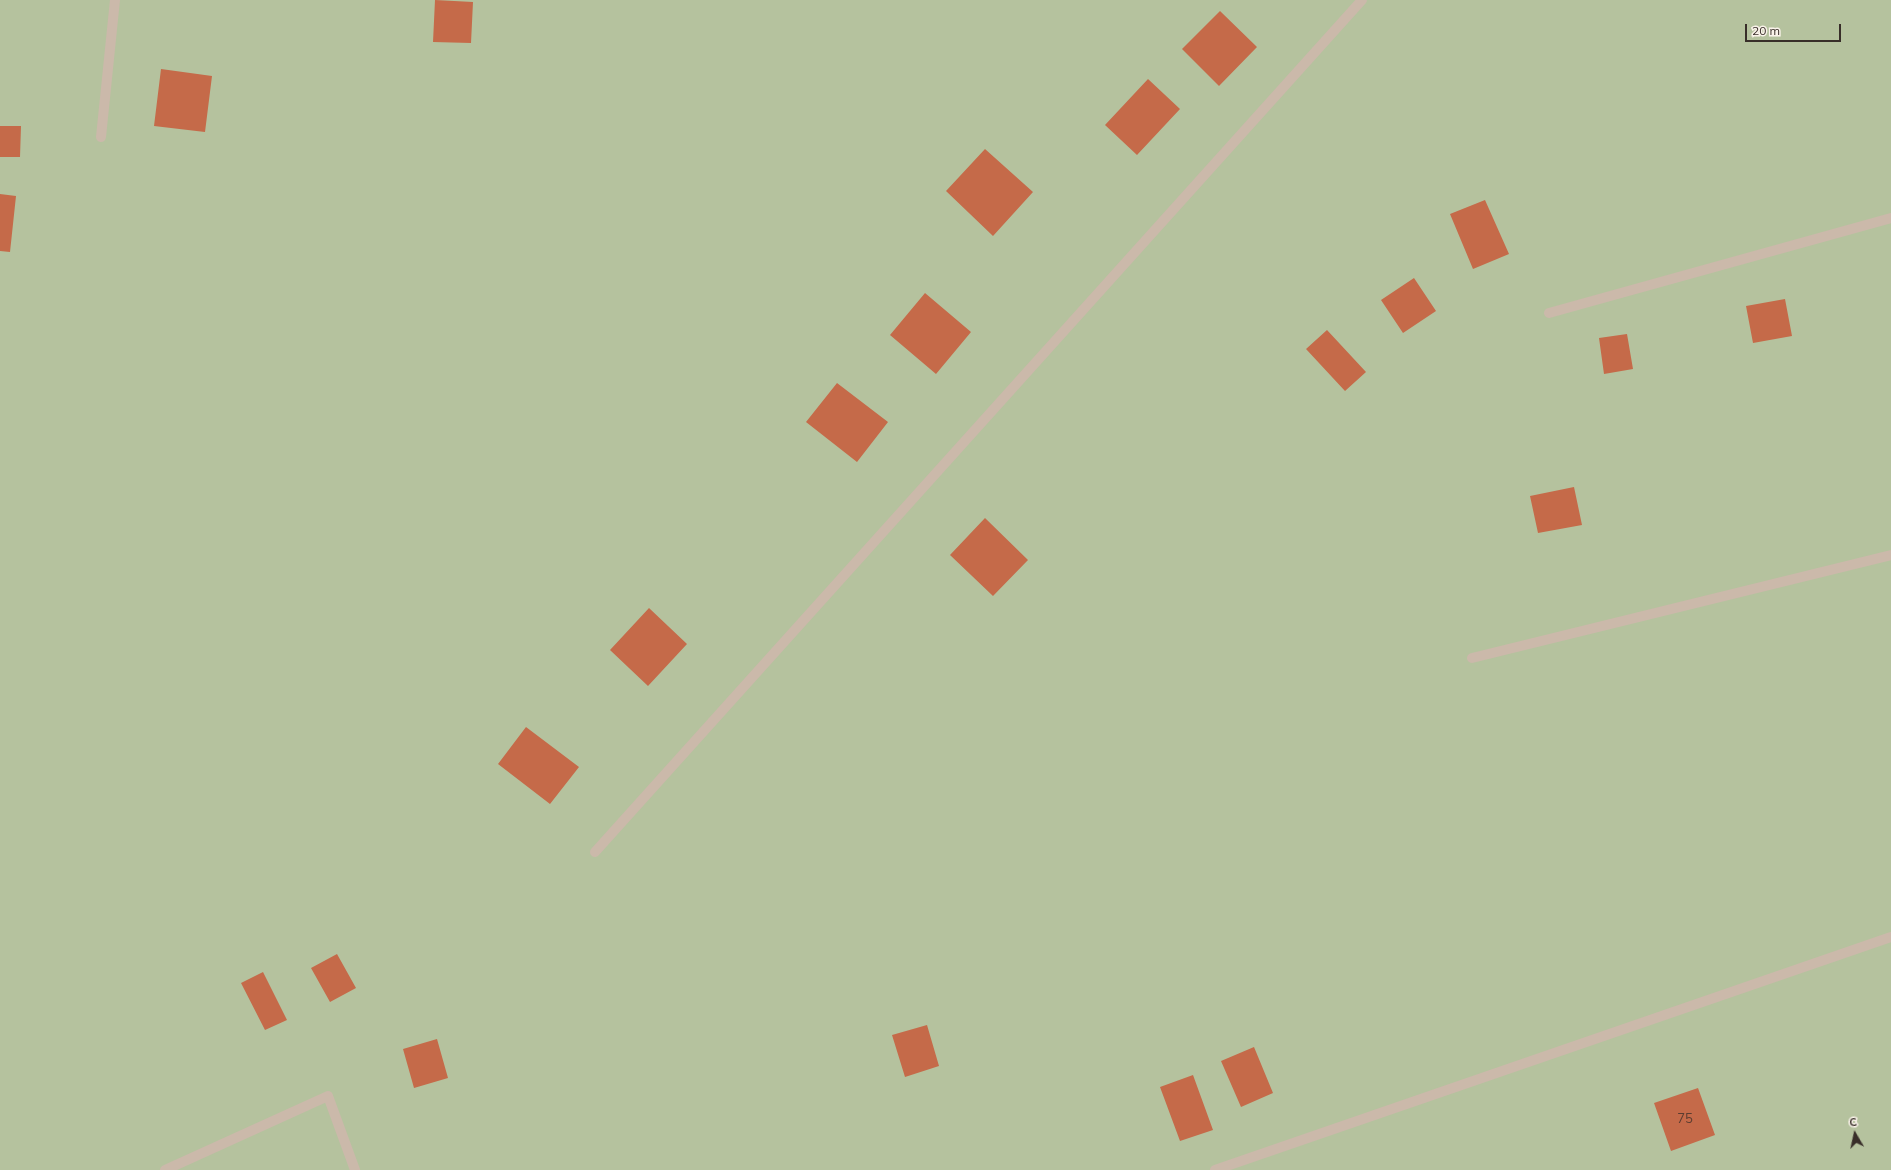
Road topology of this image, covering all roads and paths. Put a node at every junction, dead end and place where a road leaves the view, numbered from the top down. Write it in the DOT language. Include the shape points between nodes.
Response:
graph roads {
  1 [pos="115,0"];
  2 [pos="1362,0"];
  3 [pos="101,137"];
  4 [pos="1891,218"];
  5 [pos="1549,313"];
  6 [pos="1891,555"];
  7 [pos="1472,658"];
  8 [pos="595,852"];
  9 [pos="1891,937"];
  10 [pos="165,1170"];
  11 [pos="354,1170"];
  12 [pos="1215,1170"];
  1 -- 3 [label="street"];
  2 -- 8 [label="street"];
  4 -- 5 [label="street"];
  6 -- 7 [label="street"];
  9 -- 12 [label="street"];
  10 -- 11 [label="street" via="328,1096"];
}
